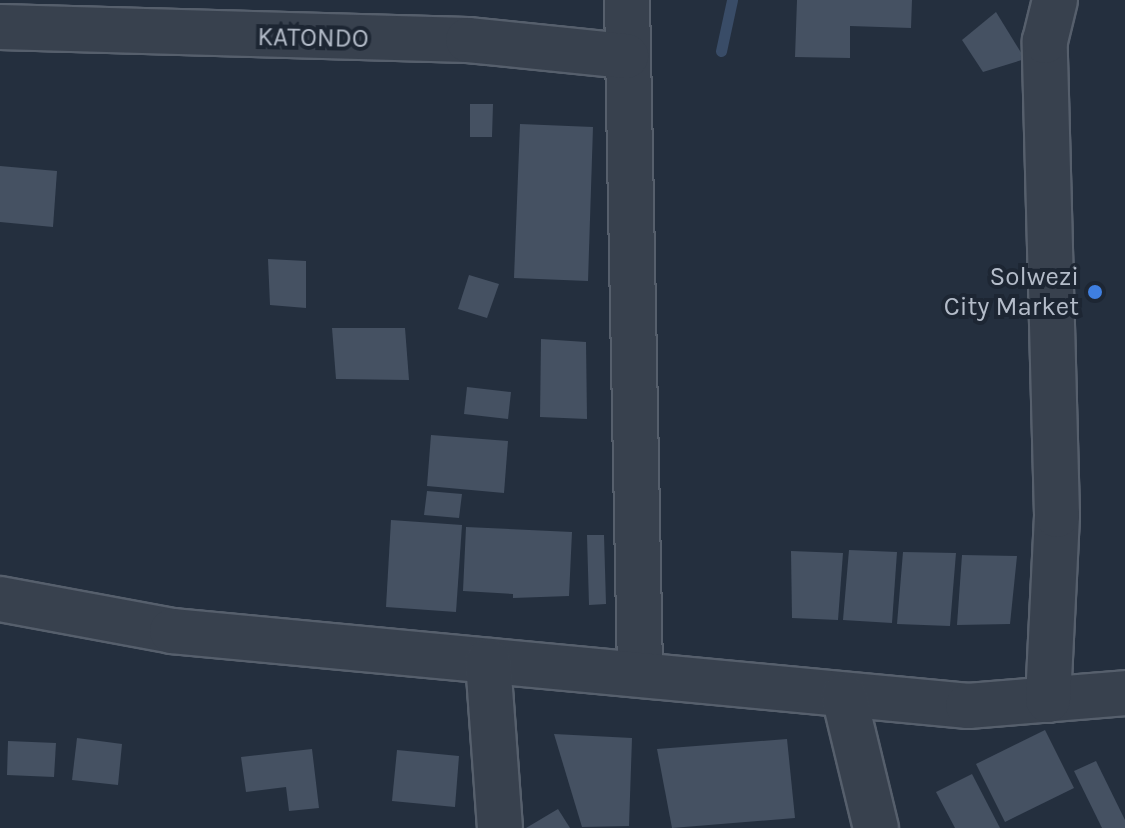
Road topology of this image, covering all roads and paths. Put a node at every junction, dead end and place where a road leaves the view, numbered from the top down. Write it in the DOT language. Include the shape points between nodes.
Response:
graph roads {
  1 [pos="627,0"];
  2 [pos="1055,0"];
  3 [pos="55,15"];
  4 [pos="0,27"];
  5 [pos="626,56"];
  6 [pos="0,599"];
  7 [pos="488,661"];
  8 [pos="640,673"];
  9 [pos="1125,693"];
  10 [pos="844,696"];
  11 [pos="1048,700"];
  12 [pos="500,828"];
  13 [pos="876,828"];
  1 -- 5 [label="street"];
  2 -- 11 [label="street" via="1045,41 1057,515"];
  3 -- 4 [label="street, KATONDO"];
  3 -- 5 [label="street, KATONDO" via="468,40"];
  5 -- 8 [label="street" via="635,261"];
  6 -- 7 [label="street" via="172,631"];
  7 -- 8 [label="street"];
  7 -- 12 [label="street"];
  8 -- 10 [label="street"];
  9 -- 11 [label="street"];
  10 -- 11 [label="street" via="968,706"];
  10 -- 13 [label="street"];
}
